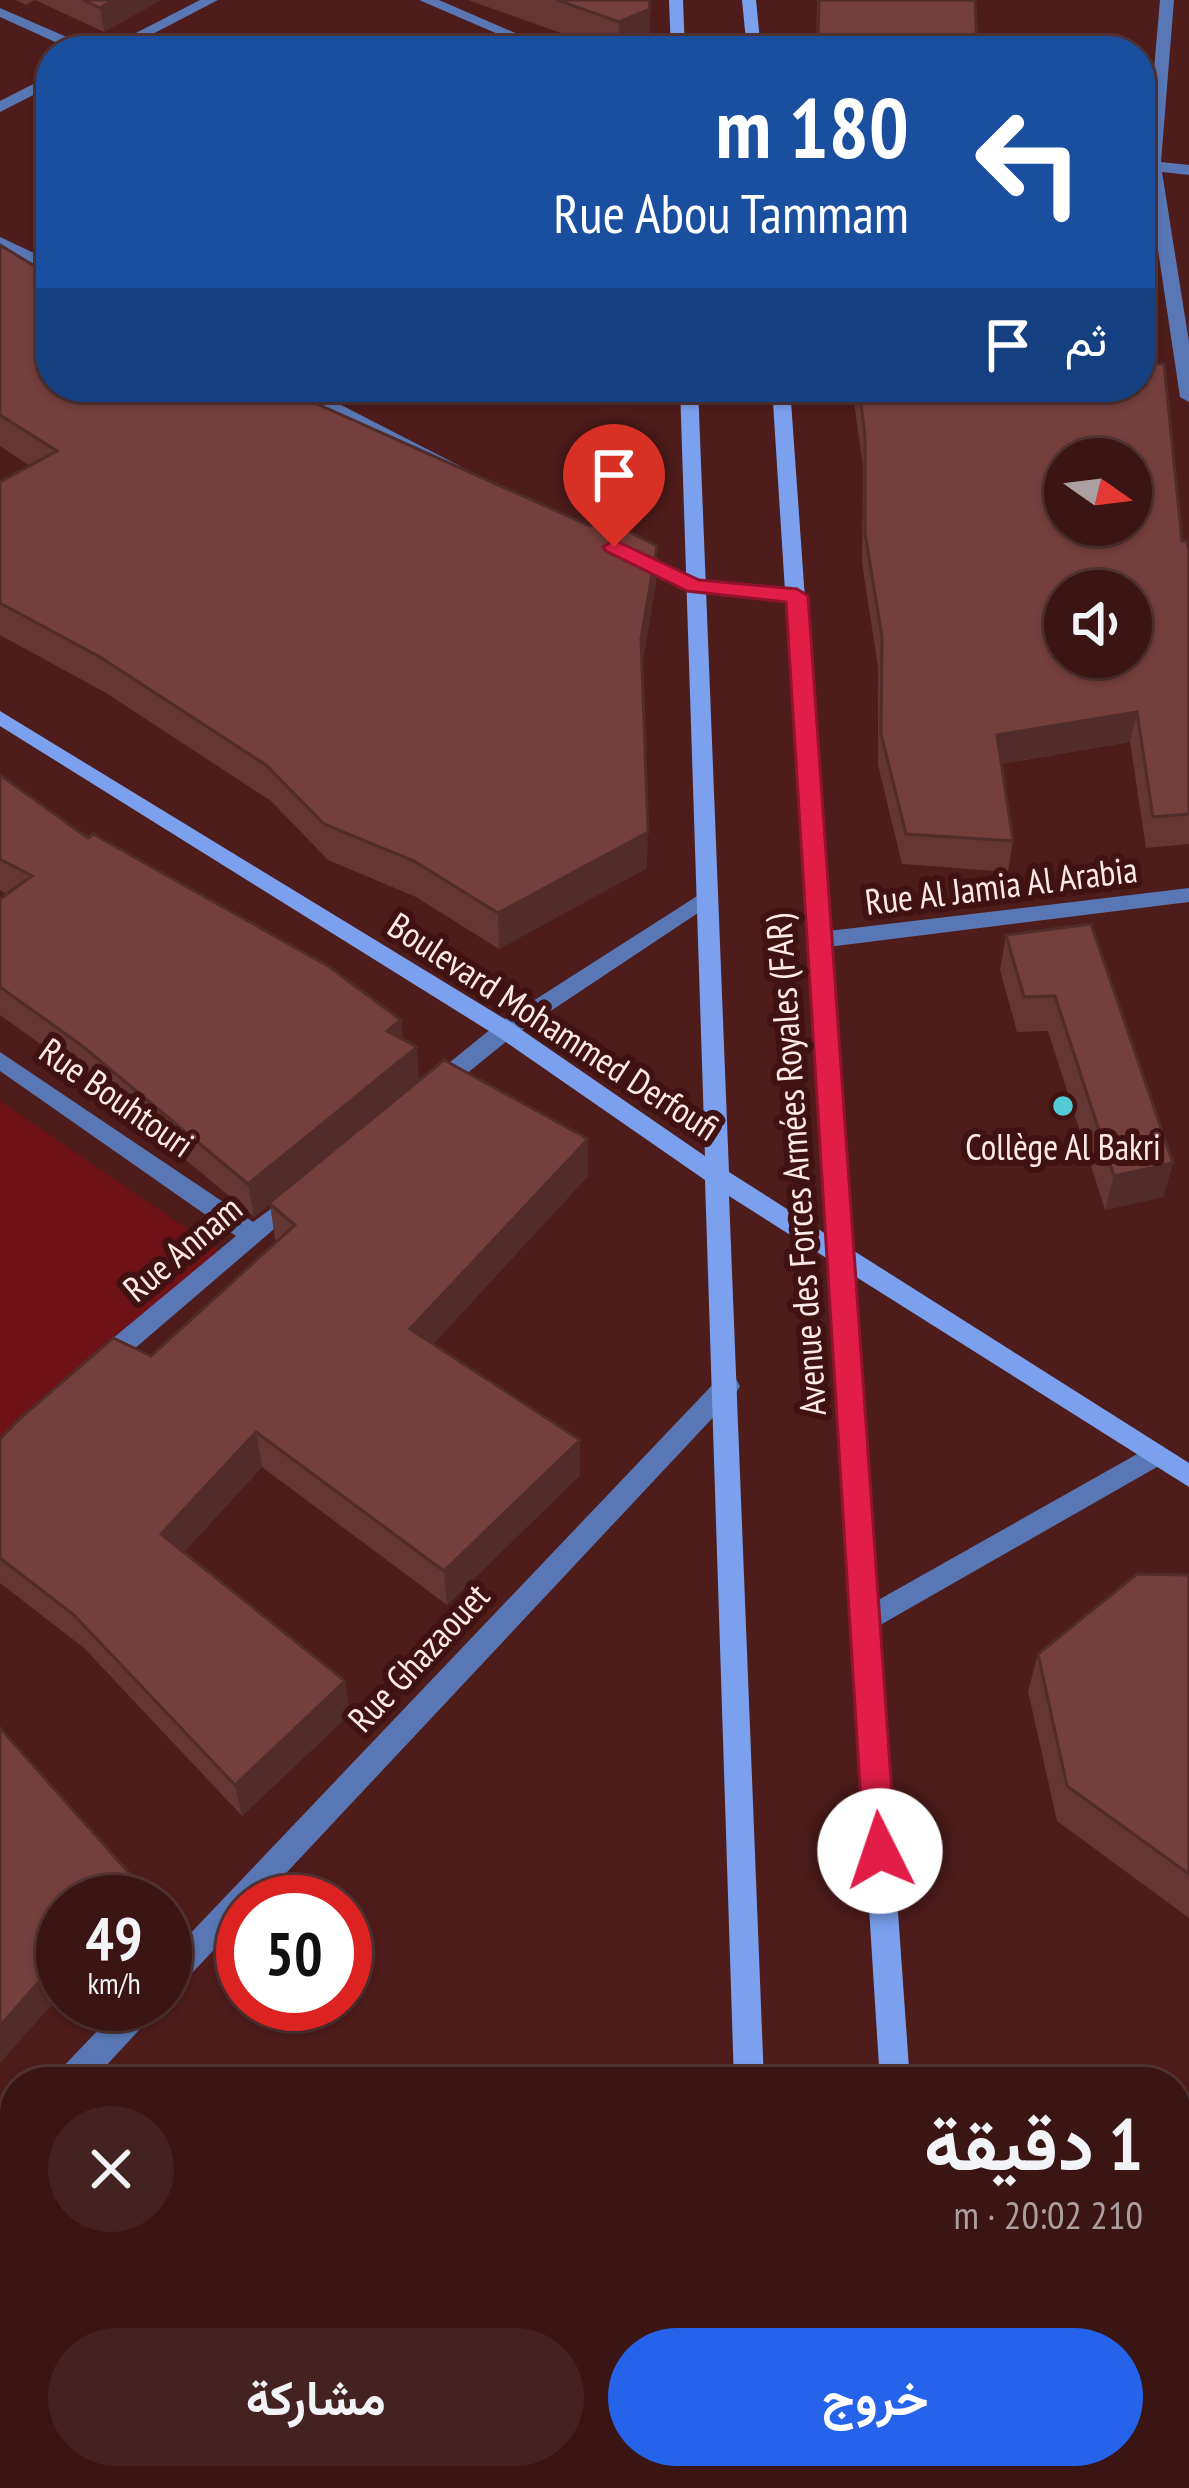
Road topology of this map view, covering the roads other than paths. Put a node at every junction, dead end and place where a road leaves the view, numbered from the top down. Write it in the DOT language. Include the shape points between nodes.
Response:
graph roads {
  1 [pos="212,0"];
  2 [pos="427,0"];
  3 [pos="676,0"];
  4 [pos="749,0"];
  5 [pos="1167,0"];
  6 [pos="0,12"];
  7 [pos="53,36"];
  8 [pos="139,36"];
  9 [pos="514,36"];
  10 [pos="677,36"];
  11 [pos="753,36"];
  12 [pos="36,88"];
  13 [pos="1155,95"];
  14 [pos="0,107"];
  15 [pos="1155,167"];
  16 [pos="1189,170"];
  17 [pos="1155,214"];
  18 [pos="0,242"];
  19 [pos="36,260"];
  20 [pos="1189,397"];
  21 [pos="322,402"];
  22 [pos="689,402"];
  23 [pos="782,402"];
  24 [pos="462,471"];
  25 [pos="610,544"];
  26 [pos="694,586"];
  27 [pos="797,596"];
  28 [pos="0,717"];
  29 [pos="1189,895"];
  30 [pos="705,898"];
  31 [pos="820,940"];
  32 [pos="505,1030"];
  33 [pos="0,1060"];
  34 [pos="415,1103"];
  35 [pos="325,1176"];
  36 [pos="718,1178"];
  37 [pos="253,1235"];
  38 [pos="839,1256"];
  39 [pos="90,1372"];
  40 [pos="727,1386"];
  41 [pos="1155,1455"];
  42 [pos="1189,1476"];
  43 [pos="866,1620"];
  44 [pos="192,1952"];
  45 [pos="118,2031"];
  46 [pos="84,2067"];
  47 [pos="749,2067"];
  48 [pos="894,2067"];
  1 -- 8 [label="street"];
  2 -- 9 [label="street"];
  3 -- 10 [label="main road"];
  4 -- 11 [label="main road"];
  5 -- 13 [label="street"];
  6 -- 7 [label="street"];
  12 -- 14 [label="street"];
  15 -- 16 [label="street"];
  17 -- 20 [label="street"];
  18 -- 19 [label="street"];
  21 -- 24 [label="street"];
  22 -- 26 [label="main road, Avenue des Forces Armées Royales (FAR)"];
  23 -- 27 [label="main road, Avenue des Forces Armées Royales (FAR)"];
  25 -- 26 [label="street"];
  26 -- 27 [label="street"];
  26 -- 30 [label="main road, Avenue des Forces Armées Royales (FAR)"];
  27 -- 31 [label="main road, Avenue des Forces Armées Royales (FAR)"];
  28 -- 32 [label="main road, Boulevard Mohammed Derfoufi"];
  29 -- 31 [label="street, Rue Al Jamia Al Arabia"];
  30 -- 32 [label="street"];
  30 -- 36 [label="main road, Avenue des Forces Armées Royales (FAR)"];
  31 -- 38 [label="main road, Avenue des Forces Armées Royales (FAR)"];
  32 -- 34 [label="street"];
  32 -- 36 [label="main road, Boulevard Mohammed Derfoufi"];
  33 -- 37 [label="street, Rue Bouhtouri"];
  35 -- 37 [label="street, Rue Annam"];
  36 -- 38 [label="main road, Boulevard Mohammed Derfoufi"];
  36 -- 40 [label="main road, Avenue des Forces Armées Royales (FAR)"];
  37 -- 39 [label="street, Rue Annam"];
  38 -- 41 [label="main road, Boulevard Mohammed Derfoufi"];
  38 -- 43 [label="main road, Avenue des Forces Armées Royales (FAR)"];
  40 -- 44 [label="street, Rue Ghazaouet"];
  40 -- 47 [label="main road, Avenue des Forces Armées Royales (FAR)"];
  41 -- 42 [label="main road, Boulevard Mohammed Derfoufi"];
  41 -- 43 [label="street"];
  43 -- 48 [label="main road, Avenue des Forces Armées Royales (FAR)"];
  45 -- 46 [label="street"];
}
